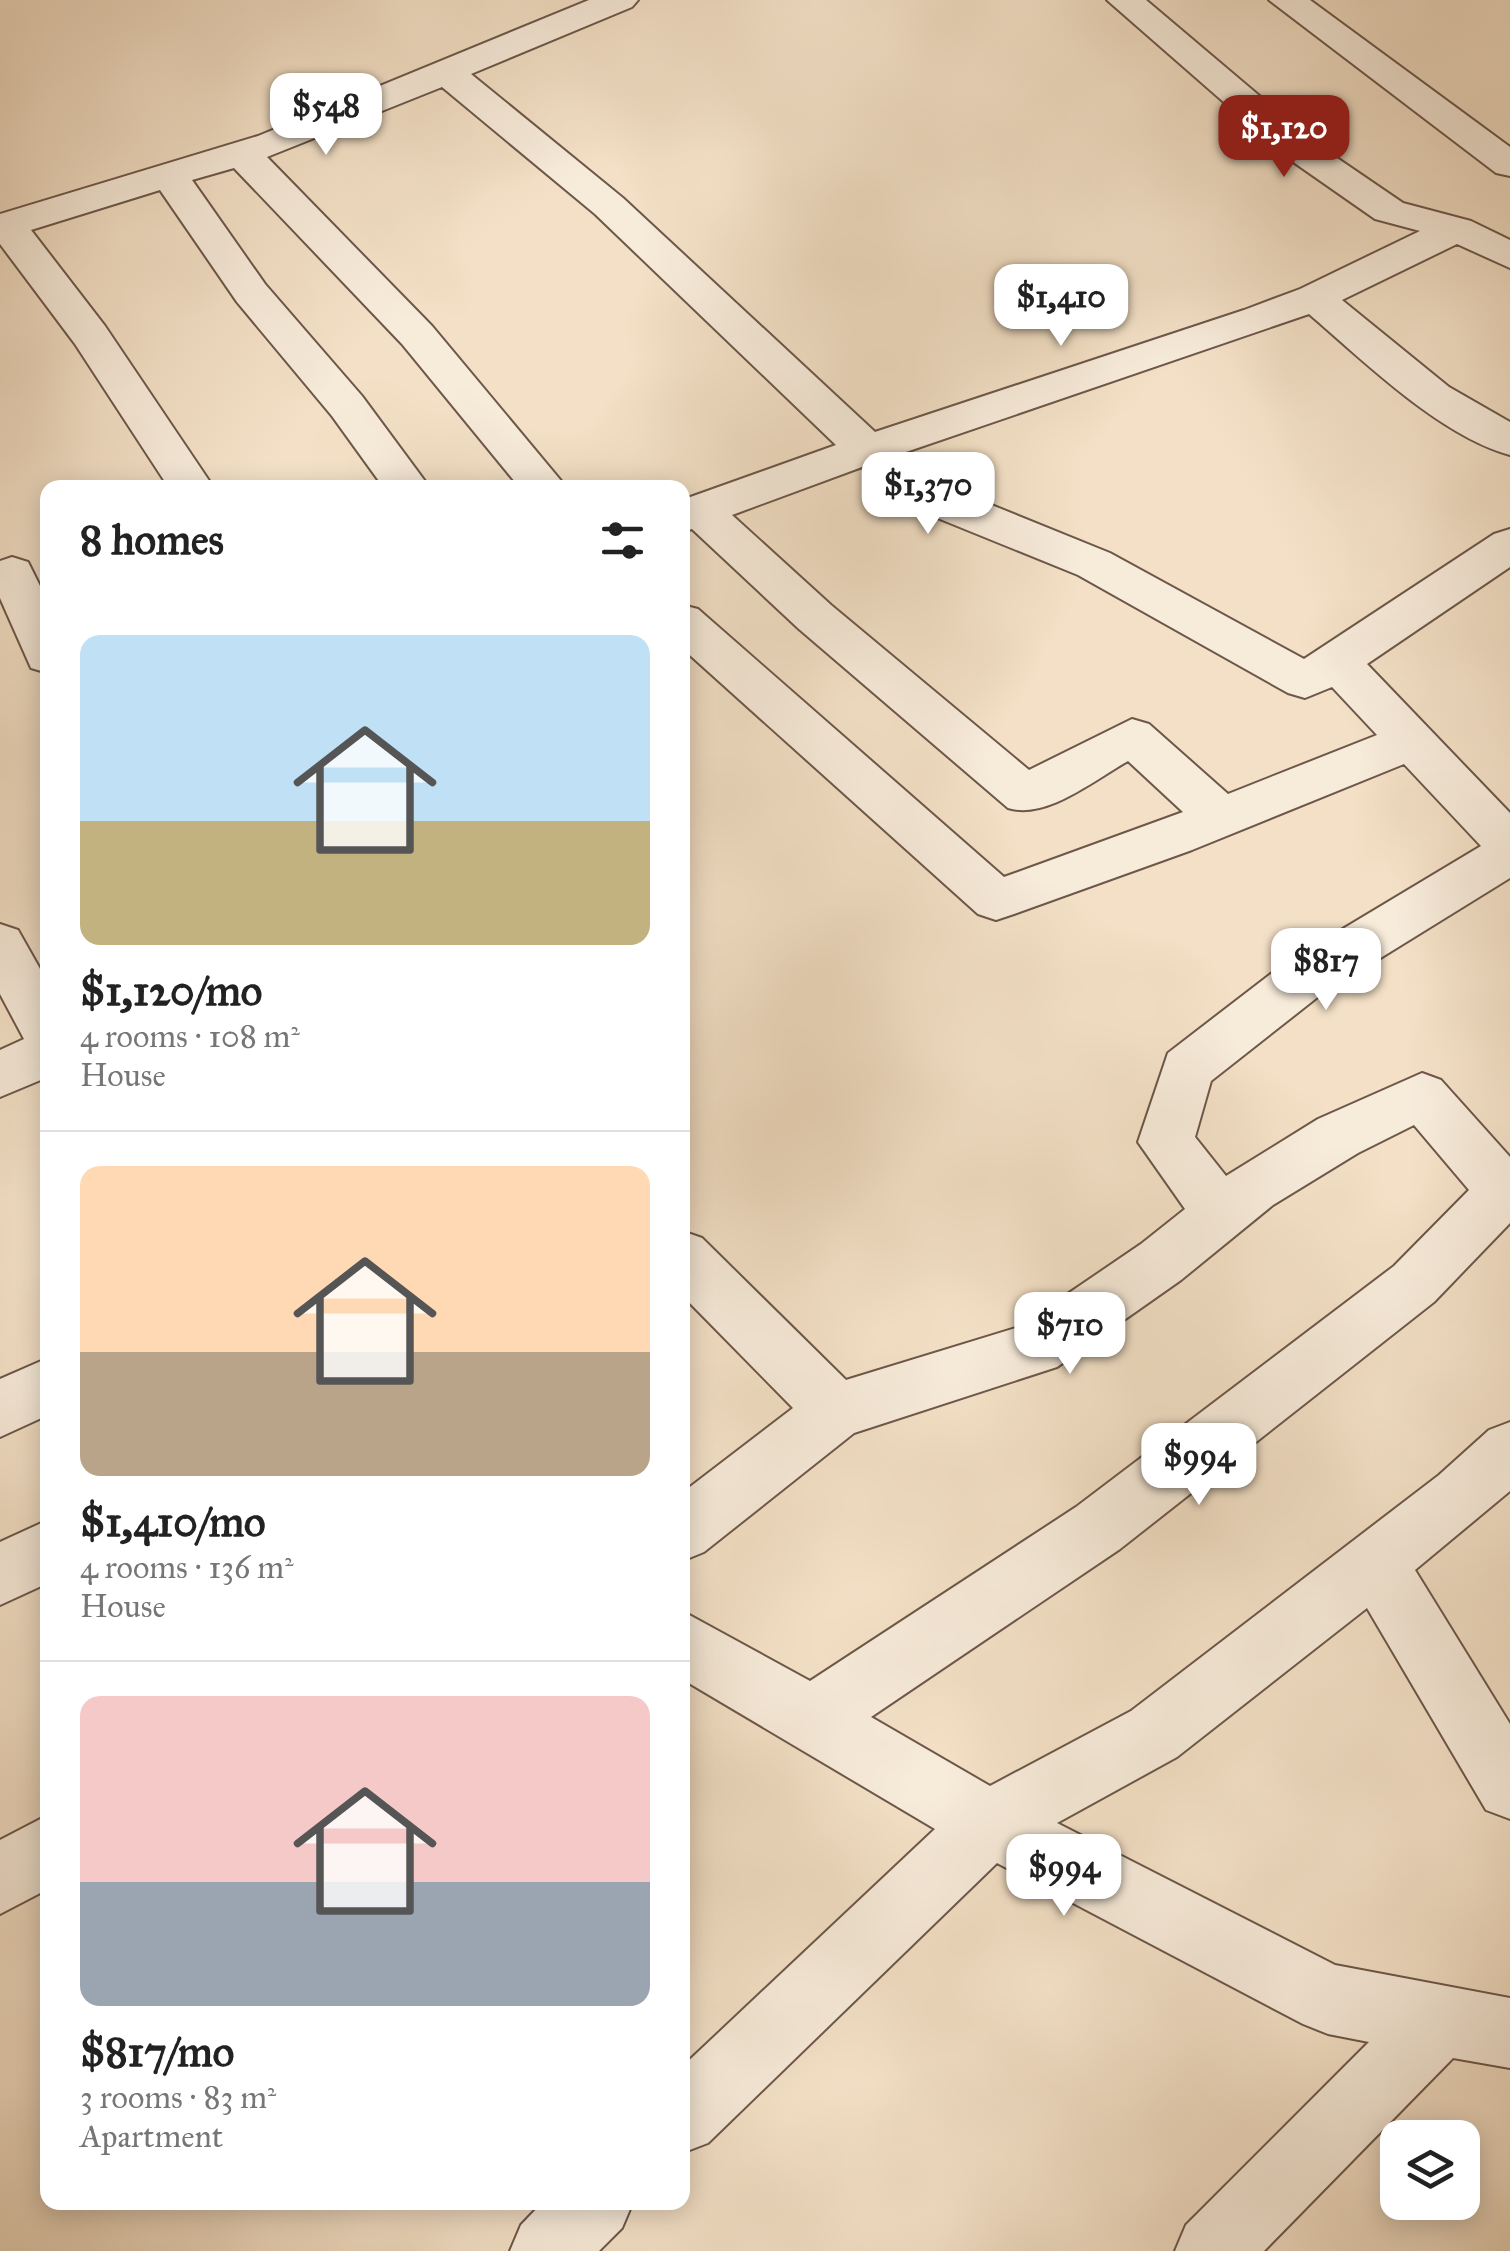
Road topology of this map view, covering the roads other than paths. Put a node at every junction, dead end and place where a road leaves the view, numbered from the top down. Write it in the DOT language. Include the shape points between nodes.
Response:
graph roads {
  1 [pos="620,0"];
  2 [pos="1125,0"];
  3 [pos="1287,0"];
  4 [pos="446,72"];
  5 [pos="241,153"];
  6 [pos="169,175"];
  7 [pos="1474,194"];
  8 [pos="3,226"];
  9 [pos="1510,256"];
  10 [pos="1314,298"];
  11 [pos="1510,441"];
  12 [pos="868,450"];
  13 [pos="187,480"];
  14 [pos="402,480"];
  15 [pos="538,480"];
  16 [pos="692,515"];
  17 [pos="1510,545"];
  18 [pos="20,574"];
  19 [pos="690,628"];
  20 [pos="40,633"];
  21 [pos="1337,662"];
  22 [pos="1412,741"];
  23 [pos="1221,817"];
  24 [pos="1510,845"];
  25 [pos="1510,853"];
  26 [pos="0,946"];
  27 [pos="40,1018"];
  28 [pos="40,1056"];
  29 [pos="0,1074"];
  30 [pos="1506,1187"];
  31 [pos="1222,1213"];
  32 [pos="690,1264"];
  33 [pos="40,1389"];
  34 [pos="0,1410"];
  35 [pos="836,1411"];
  36 [pos="1510,1450"];
  37 [pos="690,1525"];
  38 [pos="40,1554"];
  39 [pos="1375,1562"];
  40 [pos="0,1576"];
  41 [pos="690,1647"];
  42 [pos="813,1717"];
  43 [pos="1510,1786"];
  44 [pos="990,1823"];
  45 [pos="40,1854"];
  46 [pos="0,1880"];
  47 [pos="1439,2022"];
  48 [pos="1510,2033"];
  49 [pos="690,2110"];
  50 [pos="588,2210"];
  51 [pos="547,2251"];
  52 [pos="1212,2251"];
  1 -- 4 [label="street"];
  2 -- 7 [label="street" via="1302,152 1389,212"];
  3 -- 7 [label="street"];
  4 -- 5 [label="street"];
  4 -- 12 [label="street" via="609,206"];
  5 -- 6 [label="street"];
  5 -- 15 [label="street" via="418,335"];
  6 -- 8 [label="street"];
  6 -- 14 [label="street" via="251,292"];
  7 -- 9 [label="street"];
  7 -- 10 [label="street"];
  8 -- 13 [label="street" via="90,335"];
  10 -- 11 [label="street" via="1434,397"];
  10 -- 12 [label="street"];
  12 -- 16 [label="street"];
  12 -- 21 [label="street" via="946,504 1094,564 1305,681"];
  16 -- 23 [label="street" via="1025,795 1132,737"];
  17 -- 21 [label="street"];
  18 -- 20 [label="street"];
  19 -- 23 [label="street" via="996,900"];
  21 -- 22 [label="street"];
  22 -- 23 [label="street"];
  22 -- 24 [label="street"];
  25 -- 31 [label="street" via="1300,980 1186,1069 1166,1142"];
  26 -- 27 [label="street"];
  28 -- 29 [label="street"];
  30 -- 31 [label="street" via="1422,1096 1338,1136"];
  30 -- 42 [label="street" via="1414,1284 1098,1528"];
  31 -- 35 [label="street" via="1036,1348"];
  32 -- 35 [label="street"];
  33 -- 34 [label="street"];
  35 -- 37 [label="street"];
  36 -- 39 [label="street"];
  38 -- 40 [label="street"];
  39 -- 43 [label="street"];
  39 -- 44 [label="street" via="1154,1734"];
  41 -- 42 [label="street"];
  42 -- 44 [label="street"];
  44 -- 47 [label="street" via="1328,1999"];
  44 -- 49 [label="street"];
  45 -- 46 [label="street"];
  47 -- 48 [label="street"];
  47 -- 52 [label="street"];
  50 -- 51 [label="street"];
}
